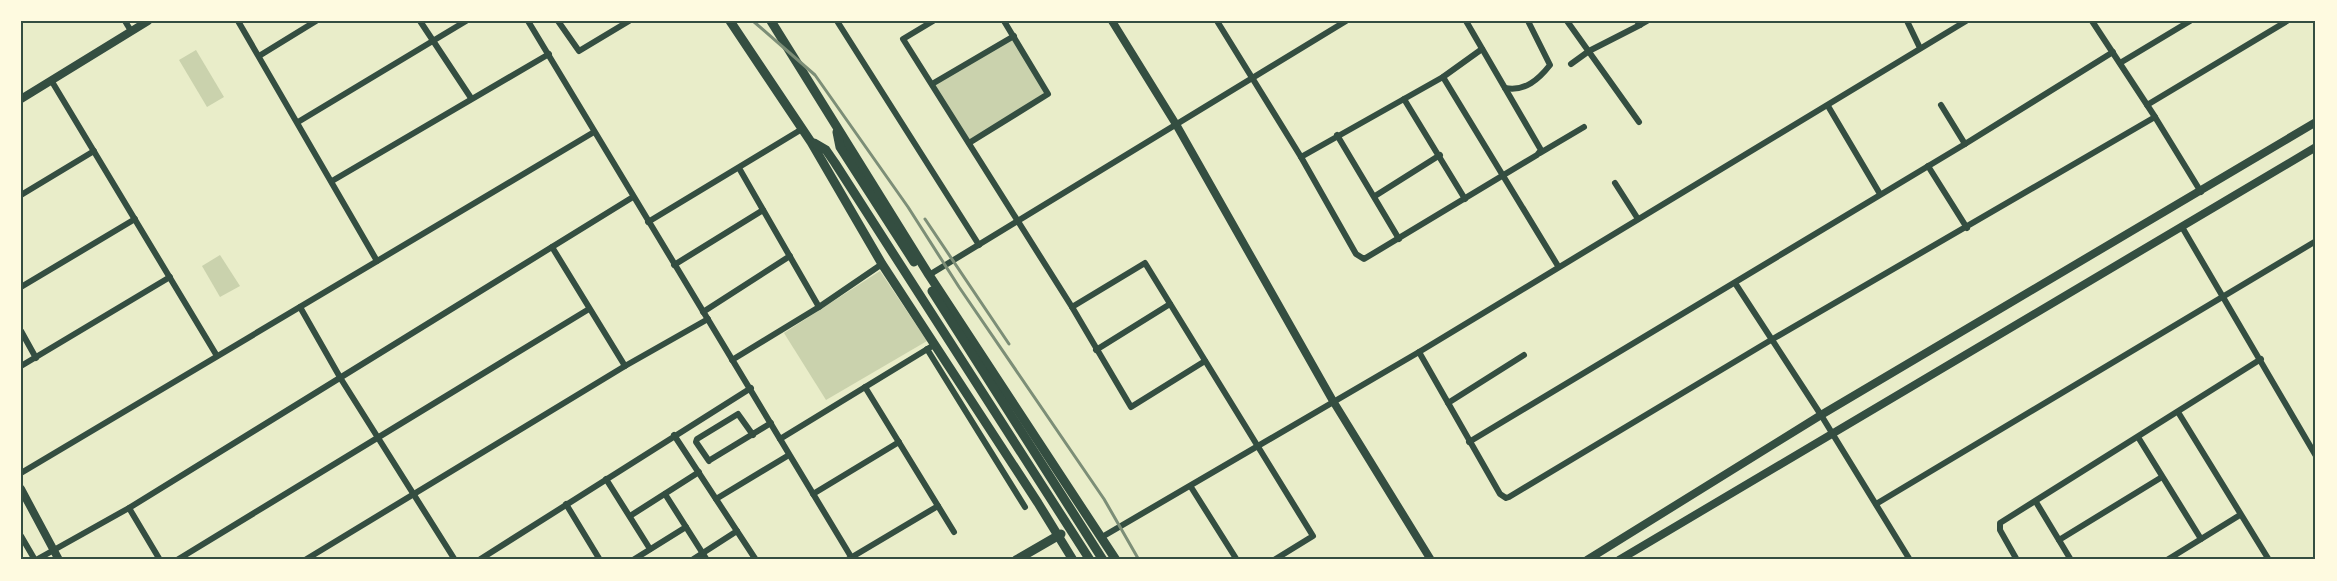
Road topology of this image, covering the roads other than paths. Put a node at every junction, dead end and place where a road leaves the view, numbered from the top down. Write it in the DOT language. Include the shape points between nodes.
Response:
graph roads {
  1 [pos="125,21"];
  2 [pos="148,21"];
  3 [pos="238,21"];
  4 [pos="316,21"];
  5 [pos="420,21"];
  6 [pos="466,21"];
  7 [pos="528,21"];
  8 [pos="558,21"];
  9 [pos="629,21"];
  10 [pos="730,21"];
  11 [pos="771,21"];
  12 [pos="837,21"];
  13 [pos="933,21"];
  14 [pos="1004,21"];
  15 [pos="1112,21"];
  16 [pos="1217,21"];
  17 [pos="1346,21"];
  18 [pos="1466,21"];
  19 [pos="1528,21"];
  20 [pos="1567,21"];
  21 [pos="1647,21"];
  22 [pos="1906,21"];
  23 [pos="1966,21"];
  24 [pos="2092,21"];
  25 [pos="2190,21"];
  26 [pos="2287,21"];
  27 [pos="1638,23"];
  28 [pos="131,31"];
  29 [pos="1014,36"];
  30 [pos="434,41"];
  31 [pos="1920,48"];
  32 [pos="1482,49"];
  33 [pos="1589,51"];
  34 [pos="2113,52"];
  35 [pos="549,54"];
  36 [pos="259,56"];
  37 [pos="2120,63"];
  38 [pos="1571,64"];
  39 [pos="1443,76"];
  40 [pos="1253,80"];
  41 [pos="51,81"];
  42 [pos="932,84"];
  43 [pos="1505,88"];
  44 [pos="471,98"];
  45 [pos="21,99"];
  46 [pos="1404,99"];
  47 [pos="1941,105"];
  48 [pos="2147,105"];
  49 [pos="1828,106"];
  50 [pos="2155,117"];
  51 [pos="298,122"];
  52 [pos="1639,122"];
  53 [pos="2316,122"];
  54 [pos="835,124"];
  55 [pos="1177,126"];
  56 [pos="1584,127"];
  57 [pos="802,129"];
  58 [pos="594,132"];
  59 [pos="1337,135"];
  60 [pos="812,142"];
  61 [pos="969,143"];
  62 [pos="1965,144"];
  63 [pos="2316,147"];
  64 [pos="94,151"];
  65 [pos="1539,153"];
  66 [pos="1440,155"];
  67 [pos="1301,157"];
  68 [pos="1928,166"];
  69 [pos="739,168"];
  70 [pos="1503,175"];
  71 [pos="332,181"];
  72 [pos="1615,183"];
  73 [pos="2201,192"];
  74 [pos="1880,194"];
  75 [pos="21,195"];
  76 [pos="1375,196"];
  77 [pos="633,197"];
  78 [pos="1465,199"];
  79 [pos="763,210"];
  80 [pos="135,219"];
  81 [pos="1638,219"];
  82 [pos="648,222"];
  83 [pos="1018,222"];
  84 [pos="2182,227"];
  85 [pos="1967,228"];
  86 [pos="1399,239"];
  87 [pos="2316,241"];
  88 [pos="979,245"];
  89 [pos="552,247"];
  90 [pos="789,256"];
  91 [pos="377,261"];
  92 [pos="882,264"];
  93 [pos="674,265"];
  94 [pos="1558,266"];
  95 [pos="929,275"];
  96 [pos="170,277"];
  97 [pos="1735,283"];
  98 [pos="21,287"];
  99 [pos="2223,297"];
  100 [pos="1170,304"];
  101 [pos="300,307"];
  102 [pos="819,307"];
  103 [pos="1072,307"];
  104 [pos="589,309"];
  105 [pos="703,312"];
  106 [pos="708,320"];
  107 [pos="21,331"];
  108 [pos="1771,340"];
  109 [pos="931,347"];
  110 [pos="1096,350"];
  111 [pos="1419,352"];
  112 [pos="1524,355"];
  113 [pos="217,356"];
  114 [pos="36,357"];
  115 [pos="2261,359"];
  116 [pos="732,360"];
  117 [pos="1205,361"];
  118 [pos="21,366"];
  119 [pos="625,366"];
  120 [pos="341,379"];
  121 [pos="865,387"];
  122 [pos="751,388"];
  123 [pos="1333,401"];
  124 [pos="1448,403"];
  125 [pos="2178,412"];
  126 [pos="1821,415"];
  127 [pos="696,422"];
  128 [pos="771,423"];
  129 [pos="1831,434"];
  130 [pos="674,435"];
  131 [pos="704,435"];
  132 [pos="753,435"];
  133 [pos="2138,437"];
  134 [pos="378,439"];
  135 [pos="780,440"];
  136 [pos="899,442"];
  137 [pos="1469,442"];
  138 [pos="1258,446"];
  139 [pos="789,455"];
  140 [pos="1048,455"];
  141 [pos="2316,456"];
  142 [pos="699,472"];
  143 [pos="1019,472"];
  144 [pos="21,473"];
  145 [pos="2163,477"];
  146 [pos="606,479"];
  147 [pos="21,481"];
  148 [pos="1191,487"];
  149 [pos="22,490"];
  150 [pos="665,494"];
  151 [pos="813,494"];
  152 [pos="414,495"];
  153 [pos="716,499"];
  154 [pos="2036,502"];
  155 [pos="566,504"];
  156 [pos="1876,504"];
  157 [pos="938,506"];
  158 [pos="1025,507"];
  159 [pos="129,508"];
  160 [pos="2240,515"];
  161 [pos="630,516"];
  162 [pos="1089,518"];
  163 [pos="686,527"];
  164 [pos="738,531"];
  165 [pos="954,532"];
  166 [pos="21,536"];
  167 [pos="1058,536"];
  168 [pos="1102,537"];
  169 [pos="2059,540"];
  170 [pos="2201,540"];
  171 [pos="650,549"];
  172 [pos="53,550"];
  173 [pos="703,554"];
  174 [pos="850,559"];
  175 [pos="1070,559"];
  176 [pos="1427,559"];
  177 [pos="35,560"];
  178 [pos="59,560"];
  179 [pos="160,560"];
  180 [pos="177,560"];
  181 [pos="305,560"];
  182 [pos="455,560"];
  183 [pos="479,560"];
  184 [pos="600,560"];
  185 [pos="633,560"];
  186 [pos="692,560"];
  187 [pos="707,560"];
  188 [pos="756,560"];
  189 [pos="1016,560"];
  190 [pos="1090,560"];
  191 [pos="1103,560"];
  192 [pos="1116,560"];
  193 [pos="1237,560"];
  194 [pos="1274,560"];
  195 [pos="1587,560"];
  196 [pos="1619,560"];
  197 [pos="1910,560"];
  198 [pos="2017,560"];
  199 [pos="2071,560"];
  200 [pos="2168,560"];
  201 [pos="2269,560"];
  1 -- 28 [label="street"];
  2 -- 28 [label="street"];
  3 -- 36 [label="street"];
  4 -- 36 [label="street"];
  5 -- 30 [label="street"];
  6 -- 30 [label="street"];
  7 -- 35 [label="street"];
  8 -- 9 [label="street" via="579,51"];
  10 -- 57 [label="main road"];
  11 -- 54 [label="main road"];
  12 -- 88 [label="street"];
  13 -- 42 [label="street" via="903,39"];
  14 -- 29 [label="street"];
  15 -- 55 [label="street"];
  16 -- 40 [label="street"];
  17 -- 40 [label="street"];
  18 -- 32 [label="street"];
  19 -- 43 [label="street" via="1550,65 1539,80 1515,90"];
  20 -- 33 [label="street"];
  21 -- 27 [label="street"];
  22 -- 31 [label="street"];
  23 -- 31 [label="street"];
  24 -- 34 [label="street"];
  25 -- 37 [label="street"];
  26 -- 48 [label="street"];
  27 -- 33 [label="street"];
  28 -- 41 [label="street"];
  29 -- 42 [label="street"];
  29 -- 61 [label="street" via="1048,94"];
  30 -- 44 [label="street"];
  30 -- 51 [label="street"];
  31 -- 49 [label="street"];
  32 -- 39 [label="street"];
  32 -- 43 [label="street"];
  33 -- 38 [label="street"];
  33 -- 52 [label="street"];
  34 -- 37 [label="street"];
  34 -- 62 [label="street"];
  35 -- 44 [label="street"];
  35 -- 58 [label="street"];
  36 -- 51 [label="street"];
  37 -- 48 [label="street"];
  39 -- 46 [label="street"];
  39 -- 70 [label="street"];
  40 -- 55 [label="street"];
  40 -- 67 [label="street"];
  41 -- 45 [label="street"];
  41 -- 64 [label="street"];
  42 -- 61 [label="street"];
  43 -- 65 [label="street" via="1539,144"];
  44 -- 71 [label="street"];
  46 -- 59 [label="street"];
  46 -- 66 [label="street"];
  47 -- 62 [label="street"];
  48 -- 50 [label="street"];
  49 -- 74 [label="street"];
  49 -- 81 [label="street"];
  50 -- 73 [label="street"];
  50 -- 85 [label="street"];
  51 -- 71 [label="street"];
  53 -- 73 [label="main road"];
  54 -- 95 [label="main road"];
  54 -- 191 [label="main road" via="840,147"];
  55 -- 83 [label="street"];
  55 -- 123 [label="street"];
  56 -- 65 [label="street"];
  57 -- 60 [label="main road"];
  57 -- 69 [label="street"];
  58 -- 77 [label="street"];
  58 -- 91 [label="street"];
  59 -- 67 [label="street"];
  59 -- 76 [label="street"];
  60 -- 92 [label="main road"];
  60 -- 190 [label="main road" via="826,150"];
  61 -- 83 [label="street"];
  62 -- 68 [label="street"];
  63 -- 84 [label="main road"];
  64 -- 75 [label="street"];
  64 -- 80 [label="street"];
  65 -- 70 [label="street"];
  66 -- 76 [label="street"];
  66 -- 78 [label="street"];
  67 -- 86 [label="street" via="1358,257 1368,259"];
  68 -- 74 [label="street"];
  68 -- 85 [label="street"];
  69 -- 79 [label="street"];
  69 -- 82 [label="street"];
  70 -- 78 [label="street"];
  70 -- 94 [label="street"];
  71 -- 91 [label="street"];
  72 -- 81 [label="street"];
  73 -- 126 [label="main road"];
  74 -- 97 [label="street"];
  76 -- 86 [label="street"];
  77 -- 82 [label="street"];
  77 -- 89 [label="street"];
  78 -- 86 [label="street"];
  79 -- 90 [label="street"];
  79 -- 93 [label="street"];
  80 -- 96 [label="street"];
  80 -- 98 [label="street"];
  81 -- 94 [label="street"];
  82 -- 93 [label="street"];
  83 -- 88 [label="street"];
  83 -- 103 [label="street"];
  84 -- 99 [label="street"];
  84 -- 129 [label="main road"];
  85 -- 108 [label="street"];
  87 -- 99 [label="street"];
  88 -- 95 [label="street"];
  89 -- 104 [label="street"];
  89 -- 120 [label="street"];
  90 -- 102 [label="street"];
  90 -- 105 [label="street"];
  91 -- 101 [label="street"];
  92 -- 102 [label="street"];
  92 -- 109 [label="main road"];
  93 -- 105 [label="street"];
  94 -- 111 [label="street"];
  95 -- 140 [label="main road"];
  96 -- 113 [label="street"];
  96 -- 114 [label="street"];
  97 -- 108 [label="street"];
  97 -- 137 [label="street"];
  99 -- 115 [label="street"];
  99 -- 156 [label="street"];
  100 -- 103 [label="street" via="1145,263"];
  100 -- 110 [label="street"];
  100 -- 117 [label="street"];
  101 -- 113 [label="street"];
  101 -- 120 [label="street"];
  102 -- 116 [label="street"];
  103 -- 110 [label="street"];
  104 -- 119 [label="street"];
  104 -- 134 [label="street"];
  105 -- 106 [label="street"];
  106 -- 116 [label="street"];
  106 -- 119 [label="street"];
  107 -- 114 [label="street"];
  108 -- 126 [label="street"];
  108 -- 137 [label="street" via="1514,496 1506,498 1500,494"];
  109 -- 121 [label="street"];
  109 -- 143 [label="main road"];
  109 -- 158 [label="street"];
  110 -- 117 [label="street" via="1131,407"];
  111 -- 123 [label="street"];
  111 -- 124 [label="street"];
  112 -- 124 [label="street"];
  113 -- 144 [label="street"];
  114 -- 118 [label="street"];
  115 -- 125 [label="street"];
  115 -- 141 [label="street"];
  116 -- 122 [label="street"];
  117 -- 138 [label="street"];
  119 -- 152 [label="street"];
  120 -- 134 [label="street"];
  120 -- 159 [label="street"];
  121 -- 135 [label="street"];
  121 -- 136 [label="street"];
  122 -- 127 [label="street"];
  122 -- 128 [label="street"];
  123 -- 138 [label="street"];
  123 -- 176 [label="street"];
  124 -- 137 [label="street"];
  125 -- 133 [label="street"];
  125 -- 160 [label="street"];
  126 -- 129 [label="street"];
  126 -- 195 [label="main road"];
  127 -- 130 [label="street"];
  127 -- 131 [label="street"];
  128 -- 132 [label="street"];
  128 -- 135 [label="street"];
  129 -- 156 [label="street"];
  129 -- 196 [label="main road"];
  130 -- 142 [label="street"];
  130 -- 146 [label="street"];
  131 -- 132 [label="street" via="738,414"];
  131 -- 132 [label="street" via="696,442 709,461"];
  133 -- 145 [label="street"];
  133 -- 154 [label="street"];
  134 -- 152 [label="street"];
  134 -- 180 [label="street"];
  135 -- 139 [label="street"];
  136 -- 151 [label="street"];
  136 -- 157 [label="street"];
  138 -- 148 [label="street"];
  138 -- 194 [label="street" via="1312,536"];
  139 -- 151 [label="street"];
  139 -- 153 [label="street"];
  140 -- 143 [label="main road"];
  140 -- 162 [label="main road"];
  142 -- 150 [label="street"];
  142 -- 153 [label="street"];
  143 -- 167 [label="main road"];
  145 -- 169 [label="street"];
  145 -- 170 [label="street"];
  146 -- 155 [label="street"];
  146 -- 161 [label="street"];
  147 -- 149 [label="street"];
  148 -- 168 [label="street"];
  148 -- 193 [label="street"];
  149 -- 172 [label="street"];
  150 -- 161 [label="street"];
  150 -- 163 [label="street"];
  151 -- 174 [label="street"];
  152 -- 181 [label="street"];
  152 -- 182 [label="street"];
  153 -- 164 [label="street"];
  154 -- 169 [label="street"];
  154 -- 198 [label="street" via="1999,525"];
  155 -- 183 [label="street"];
  155 -- 184 [label="street"];
  156 -- 197 [label="street"];
  157 -- 165 [label="street"];
  157 -- 174 [label="street"];
  159 -- 172 [label="street"];
  159 -- 179 [label="street"];
  160 -- 170 [label="street"];
  160 -- 201 [label="street"];
  161 -- 171 [label="street"];
  162 -- 167 [label="main road"];
  162 -- 168 [label="main road"];
  163 -- 171 [label="street"];
  163 -- 173 [label="street"];
  164 -- 173 [label="street"];
  164 -- 188 [label="street"];
  166 -- 177 [label="street"];
  167 -- 175 [label="main road"];
  167 -- 189 [label="main road"];
  168 -- 175 [label="main road"];
  168 -- 192 [label="main road"];
  169 -- 199 [label="street"];
  170 -- 200 [label="street"];
  171 -- 185 [label="street"];
  172 -- 177 [label="street"];
  172 -- 178 [label="street"];
  173 -- 186 [label="street"];
  173 -- 187 [label="street"];
}
